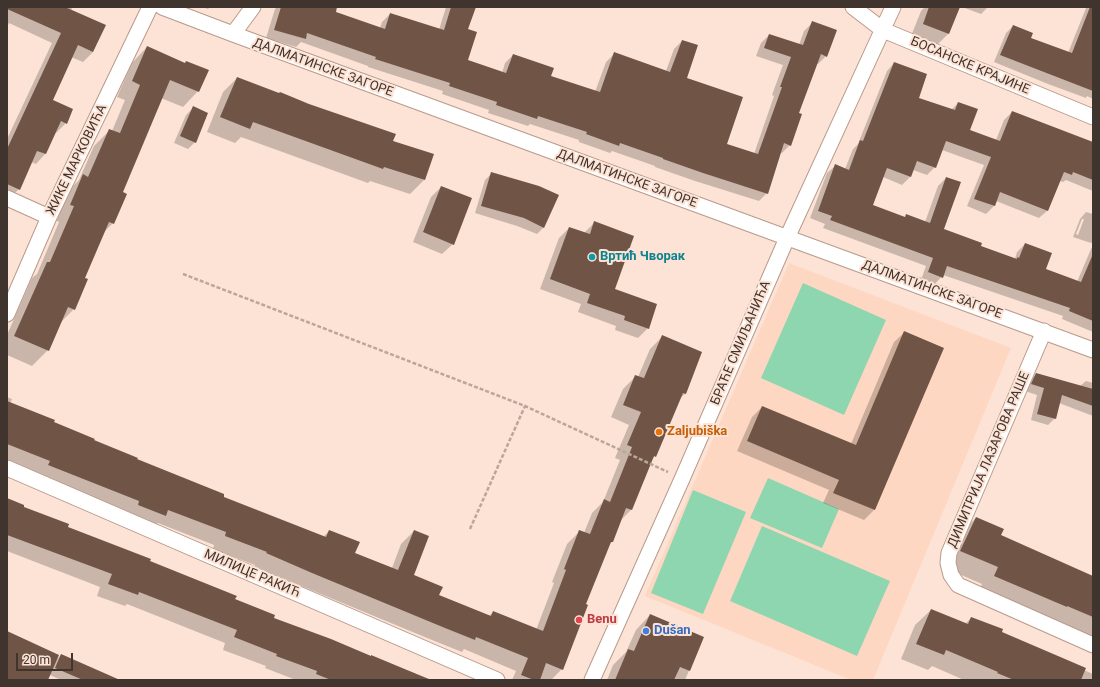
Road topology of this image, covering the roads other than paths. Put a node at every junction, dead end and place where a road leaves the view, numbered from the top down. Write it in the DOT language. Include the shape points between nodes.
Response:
graph roads {
  1 [pos="150,7"];
  2 [pos="162,7"];
  3 [pos="254,7"];
  4 [pos="852,7"];
  5 [pos="893,7"];
  6 [pos="883,30"];
  7 [pos="233,34"];
  8 [pos="1093,117"];
  9 [pos="7,198"];
  10 [pos="49,217"];
  11 [pos="787,238"];
  12 [pos="7,314"];
  13 [pos="1044,331"];
  14 [pos="1093,350"];
  15 [pos="7,468"];
  16 [pos="1093,645"];
  17 [pos="497,680"];
  18 [pos="592,680"];
  1 -- 10 [label="street, ЖИКЕ МАРКОВИЋА"];
  2 -- 7 [label="street, ДАЛМАТИНСКЕ ЗАГОРЕ"];
  3 -- 7 [label="street"];
  4 -- 6 [label="street, БОСАНСКЕ КРАЈИНЕ"];
  5 -- 6 [label="street, БРАЋЕ СМИЉАНИЋА"];
  6 -- 8 [label="street, БОСАНСКЕ КРАЈИНЕ"];
  6 -- 11 [label="street, БРАЋЕ СМИЉАНИЋА"];
  7 -- 11 [label="street, ДАЛМАТИНСКЕ ЗАГОРЕ"];
  9 -- 10 [label="street"];
  10 -- 12 [label="street, ЖИКЕ МАРКОВИЋА"];
  11 -- 13 [label="street, ДАЛМАТИНСКЕ ЗАГОРЕ"];
  11 -- 18 [label="street, БРАЋЕ СМИЉАНИЋА"];
  13 -- 14 [label="street, ДАЛМАТИНСКЕ ЗАГОРЕ"];
  13 -- 16 [label="street, ДИМИТРИЈА ЛАЗАРОВА РАШЕ" via="949,553 948,563 951,575 958,586"];
  15 -- 17 [label="street, МИЛИЦЕ РАКИЋ"];
}
